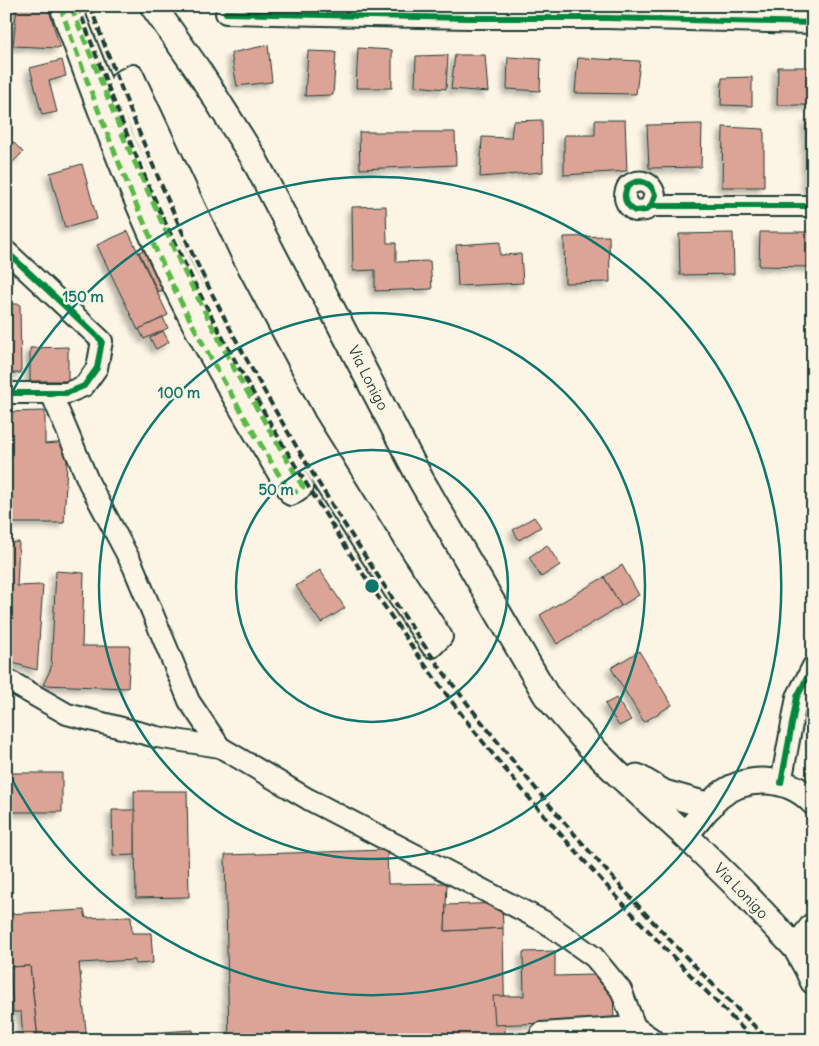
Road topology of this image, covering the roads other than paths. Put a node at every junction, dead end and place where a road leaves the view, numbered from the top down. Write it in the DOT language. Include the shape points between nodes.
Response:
graph roads {
  1 [pos="60,6"];
  2 [pos="71,6"];
  3 [pos="153,6"];
  4 [pos="627,12"];
  5 [pos="226,14"];
  6 [pos="746,14"];
  7 [pos="813,23"];
  8 [pos="122,81"];
  9 [pos="651,206"];
  10 [pos="813,206"];
  11 [pos="6,251"];
  12 [pos="6,393"];
  13 [pos="51,393"];
  14 [pos="813,666"];
  15 [pos="6,679"];
  16 [pos="589,745"];
  17 [pos="220,747"];
  18 [pos="781,783"];
  19 [pos="813,802"];
  20 [pos="710,806"];
  21 [pos="685,835"];
  22 [pos="813,926"];
  23 [pos="796,948"];
  24 [pos="813,982"];
  25 [pos="635,1027"];
  26 [pos="540,1040"];
  27 [pos="654,1040"];
  1 -- 2 [label="street" via="121,170 171,282 216,368 291,495 303,487 238,376 183,269 122,134"];
  3 -- 16 [label="main road, Via Lonigo" via="253,157 421,480 546,695"];
  4 -- 5 [label="street"];
  4 -- 6 [label="street"];
  6 -- 7 [label="street"];
  8 -- 8 [label="street" via="133,75 222,265 301,413 442,637 432,646 355,532 272,395 207,272"];
  9 -- 10 [label="street"];
  11 -- 13 [label="street" via="102,341 97,368 84,386 67,393"];
  12 -- 13 [label="street"];
  13 -- 17 [label="street" via="89,483 133,566 189,700"];
  14 -- 18 [label="street" via="797,697"];
  15 -- 17 [label="street" via="67,714 158,737"];
  16 -- 20 [label="main road, Via Lonigo" via="664,793"];
  16 -- 21 [label="main road, Via Lonigo"];
  17 -- 25 [label="street" via="308,799 545,922 594,957 621,990"];
  18 -- 19 [label="main road" via="796,787"];
  18 -- 20 [label="main road" via="763,780 742,785 725,793"];
  20 -- 21 [label="main road"];
  21 -- 23 [label="main road, Via Lonigo"];
  22 -- 23 [label="main road"];
  23 -- 24 [label="main road, Via Lonigo"];
  25 -- 26 [label="street" via="541,1033"];
  25 -- 27 [label="street"];
}
